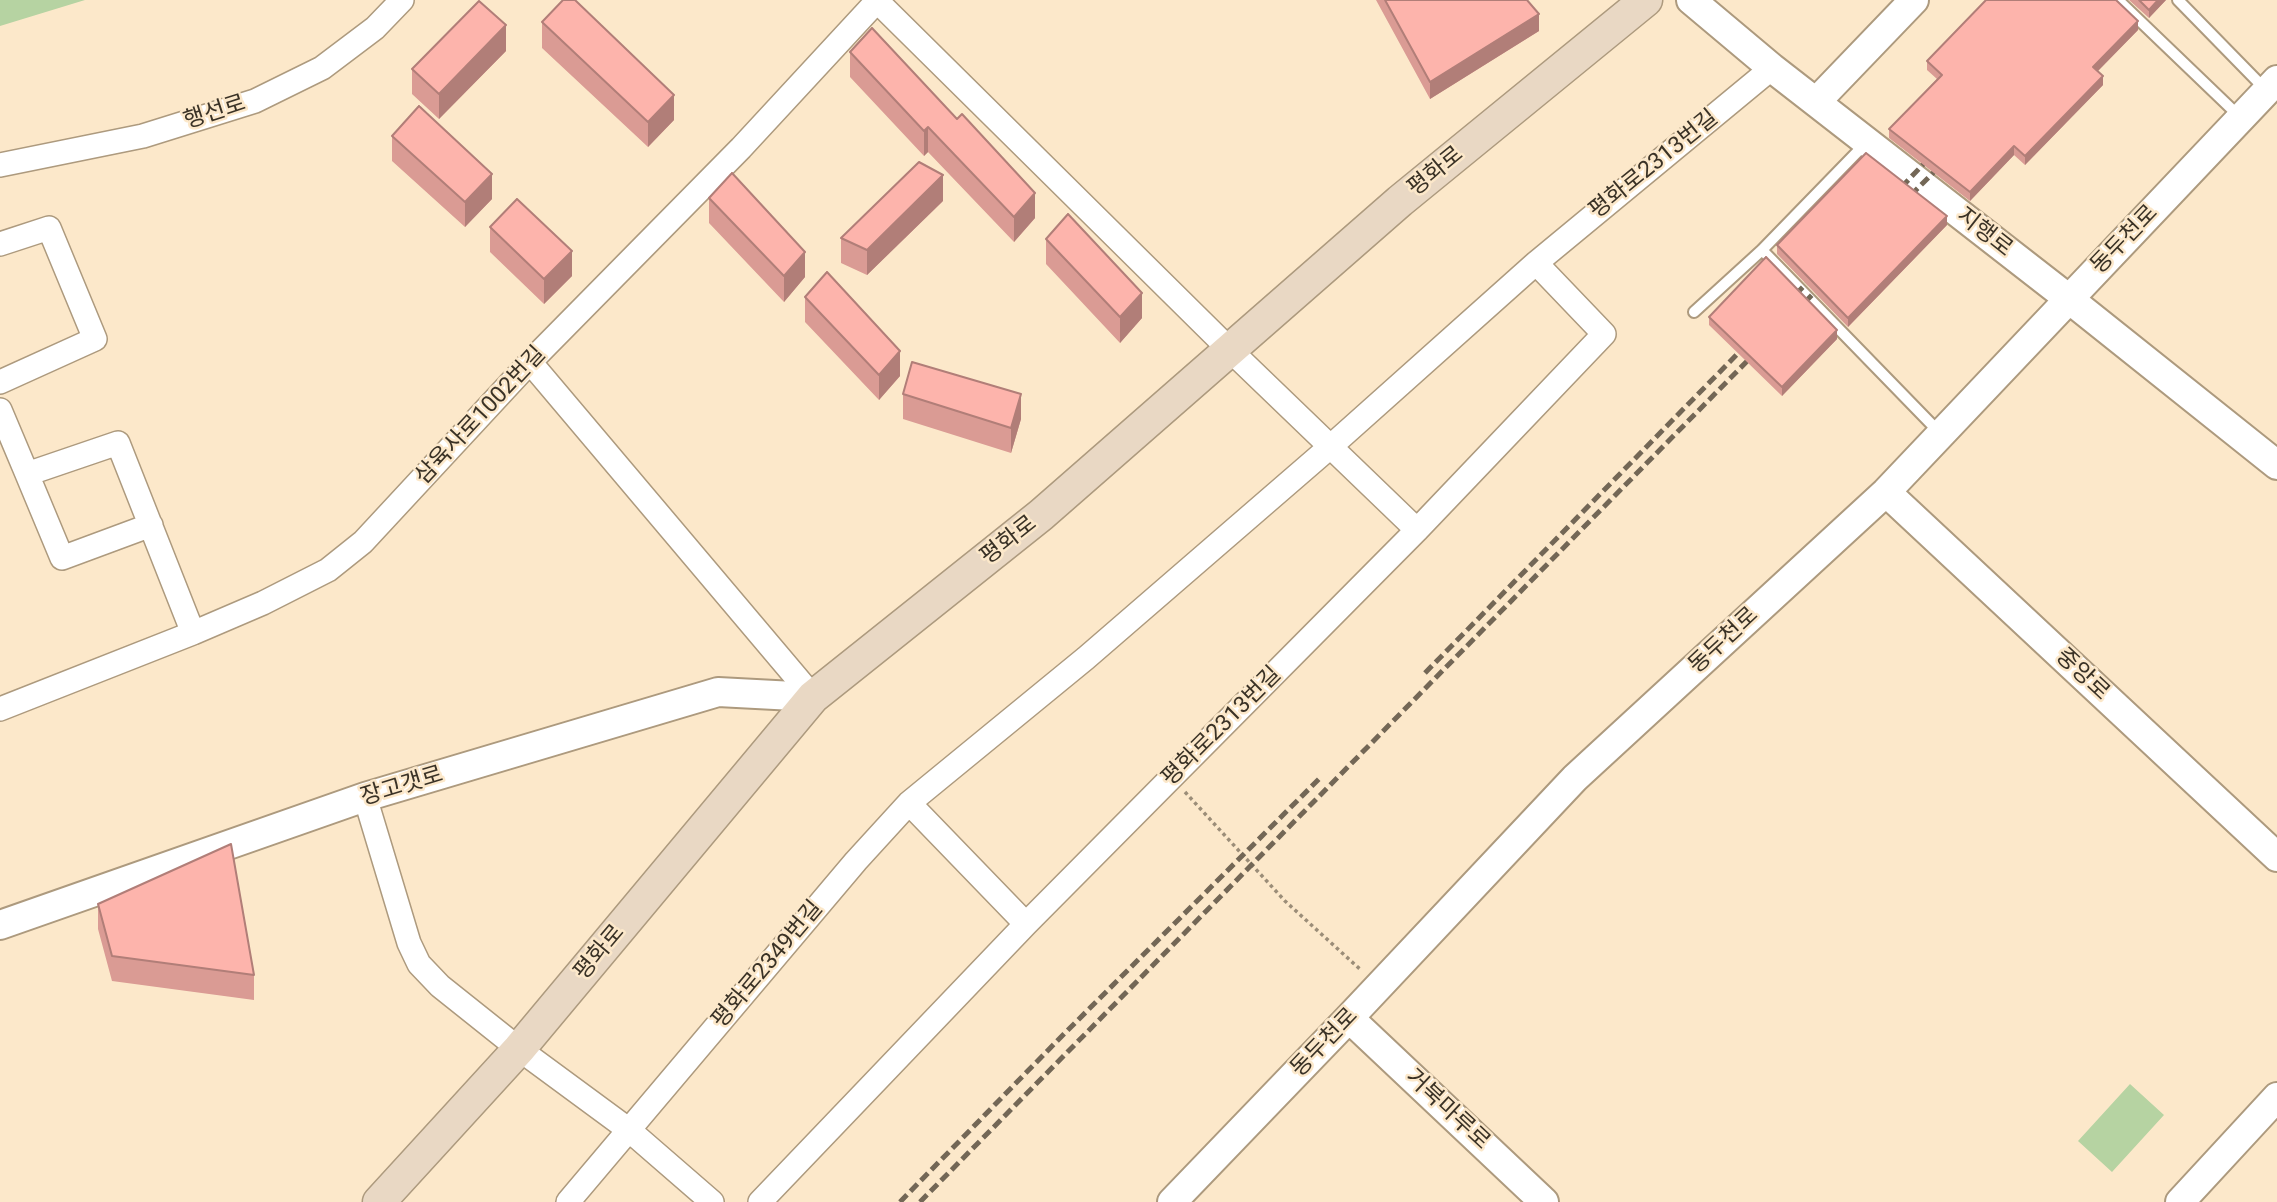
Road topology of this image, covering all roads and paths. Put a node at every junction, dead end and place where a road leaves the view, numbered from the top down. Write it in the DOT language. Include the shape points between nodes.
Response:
graph roads {
  1 [pos="402,0"];
  2 [pos="1646,0"];
  3 [pos="1691,0"];
  4 [pos="1914,0"];
  5 [pos="2118,0"];
  6 [pos="2178,0"];
  7 [pos="878,1"];
  8 [pos="1772,68"];
  9 [pos="2272,86"];
  10 [pos="1816,103"];
  11 [pos="2241,118"];
  12 [pos="1867,142"];
  13 [pos="0,164"];
  14 [pos="0,244"];
  15 [pos="1762,250"];
  16 [pos="1536,263"];
  17 [pos="2069,299"];
  18 [pos="1694,313"];
  19 [pos="1230,349"];
  20 [pos="530,362"];
  21 [pos="0,382"];
  22 [pos="0,411"];
  23 [pos="1941,434"];
  24 [pos="1330,447"];
  25 [pos="2277,465"];
  26 [pos="27,474"];
  27 [pos="1886,492"];
  28 [pos="150,525"];
  29 [pos="1417,530"];
  30 [pos="193,633"];
  31 [pos="813,697"];
  32 [pos="0,709"];
  33 [pos="1172,778"];
  34 [pos="365,797"];
  35 [pos="909,803"];
  36 [pos="2277,857"];
  37 [pos="1027,924"];
  38 [pos="0,926"];
  39 [pos="1379,987"];
  40 [pos="1349,1018"];
  41 [pos="519,1049"];
  42 [pos="2277,1097"];
  43 [pos="629,1130"];
  44 [pos="379,1202"];
  45 [pos="568,1202"];
  46 [pos="712,1202"];
  47 [pos="760,1202"];
  48 [pos="1172,1202"];
  49 [pos="1545,1202"];
  50 [pos="2180,1202"];
  1 -- 13 [label="street, 행선로" via="375,28 322,68 255,100 143,136"];
  2 -- 19 [label="main road, 평화로" via="1400,201"];
  3 -- 8 [label="street, 지행로"];
  4 -- 10 [label="street"];
  5 -- 11 [label="lane"];
  6 -- 9 [label="lane"];
  7 -- 19 [label="street"];
  7 -- 20 [label="street, 삼육사로1002번길"];
  8 -- 10 [label="street, 지행로"];
  8 -- 16 [label="street, 평화로2313번길"];
  9 -- 11 [label="street, 동두천로"];
  10 -- 12 [label="street, 지행로"];
  11 -- 17 [label="street, 동두천로"];
  12 -- 15 [label="lane"];
  12 -- 17 [label="street, 지행로"];
  14 -- 21 [label="street" via="49,228 95,339"];
  15 -- 18 [label="lane"];
  15 -- 23 [label="lane"];
  16 -- 24 [label="street, 평화로2313번길"];
  16 -- 29 [label="street, 평화로2313번길" via="1604,334"];
  17 -- 23 [label="street, 동두천로"];
  17 -- 25 [label="street, 지행로"];
  19 -- 24 [label="street"];
  19 -- 31 [label="main road, 평화로" via="1041,515"];
  20 -- 30 [label="street, 삼육사로1002번길" via="363,542 328,570"];
  20 -- 31 [label="street"];
  22 -- 26 [label="street"];
  23 -- 27 [label="street, 동두천로"];
  24 -- 29 [label="street"];
  24 -- 35 [label="street, 평화로2313번길" via="1086,659"];
  26 -- 28 [label="street" via="118,443"];
  26 -- 28 [label="street" via="62,558"];
  27 -- 36 [label="street, 중앙로"];
  27 -- 39 [label="street, 동두천로" via="1575,778"];
  28 -- 30 [label="street"];
  29 -- 33 [label="street, 평화로2313번길"];
  30 -- 32 [label="street, 삼육사로1002번길"];
  31 -- 34 [label="street, 장고갯로" via="718,692"];
  31 -- 41 [label="main road, 평화로"];
  33 -- 37 [label="street, 평화로2313번길"];
  33 -- 39 [label="path" via="1285,901"];
  34 -- 38 [label="street, 장고갯로"];
  34 -- 41 [label="street" via="419,964"];
  35 -- 37 [label="street"];
  35 -- 43 [label="street, 평화로2349번길"];
  37 -- 47 [label="street"];
  39 -- 40 [label="street, 동두천로"];
  40 -- 48 [label="street, 동두천로"];
  40 -- 49 [label="street, 거북마루로"];
  41 -- 43 [label="street"];
  41 -- 44 [label="main road, 평화로"];
  42 -- 50 [label="street"];
  43 -- 45 [label="street, 평화로2349번길"];
  43 -- 46 [label="street"];
}
